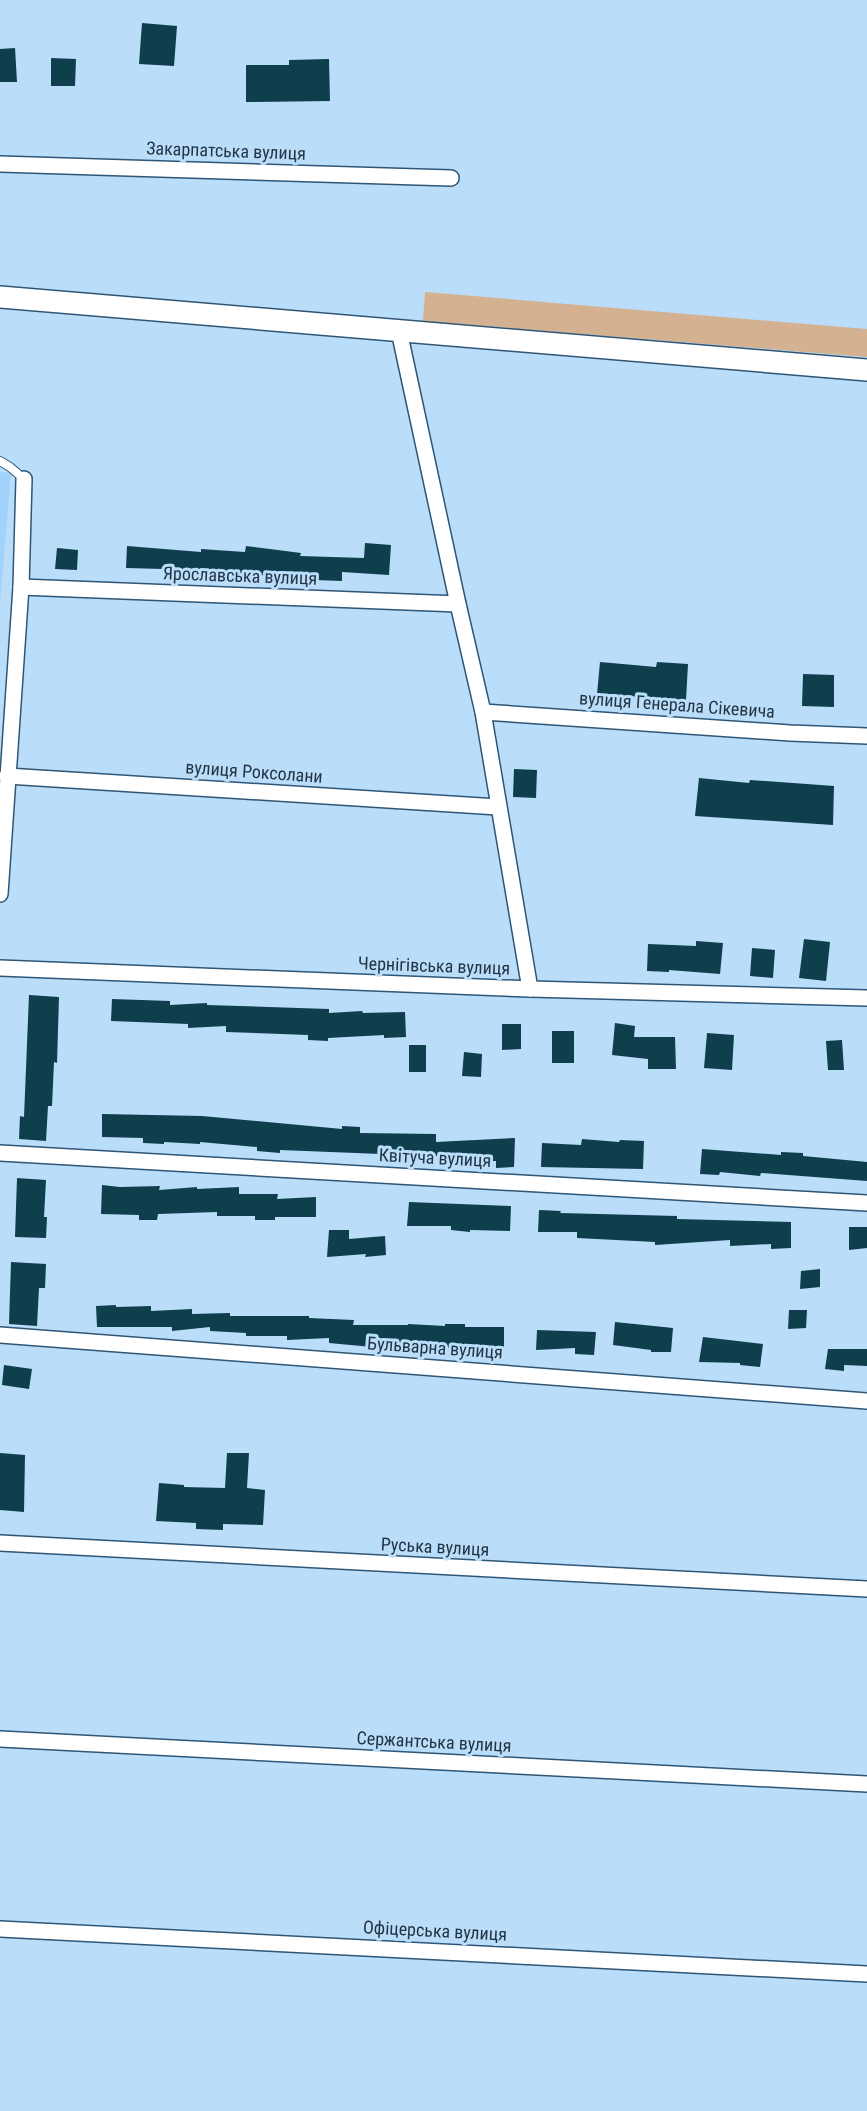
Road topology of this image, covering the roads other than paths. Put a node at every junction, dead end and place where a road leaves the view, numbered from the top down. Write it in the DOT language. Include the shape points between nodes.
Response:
graph roads {
  1 [pos="0,164"];
  2 [pos="451,178"];
  3 [pos="0,297"];
  4 [pos="399,331"];
  5 [pos="867,370"];
  6 [pos="0,462"];
  7 [pos="24,479"];
  8 [pos="21,587"];
  9 [pos="458,604"];
  10 [pos="483,712"];
  11 [pos="867,736"];
  12 [pos="7,776"];
  13 [pos="498,807"];
  14 [pos="0,894"];
  15 [pos="0,968"];
  16 [pos="530,989"];
  17 [pos="867,998"];
  18 [pos="0,1153"];
  19 [pos="867,1203"];
  20 [pos="0,1335"];
  21 [pos="867,1401"];
  22 [pos="0,1543"];
  23 [pos="867,1589"];
  24 [pos="0,1739"];
  25 [pos="867,1784"];
  26 [pos="0,1929"];
  27 [pos="867,1974"];
  1 -- 2 [label="street, Закарпатська вулиця"];
  3 -- 4 [label="street"];
  4 -- 5 [label="street"];
  4 -- 9 [label="street"];
  6 -- 7 [label="lane"];
  7 -- 8 [label="street"];
  8 -- 9 [label="street, Ярославська вулиця"];
  8 -- 12 [label="street"];
  9 -- 10 [label="street"];
  10 -- 11 [label="street, вулиця Генерала Сікевича"];
  10 -- 13 [label="street"];
  12 -- 13 [label="street, вулиця Роксолани"];
  12 -- 14 [label="street"];
  13 -- 16 [label="street"];
  15 -- 16 [label="street, Чернігівська вулиця"];
  16 -- 17 [label="street, Чернігівська вулиця"];
  18 -- 19 [label="street, Квітуча вулиця"];
  20 -- 21 [label="street, Бульварна вулиця"];
  22 -- 23 [label="street, Руська вулиця"];
  24 -- 25 [label="street, Сержантська вулиця"];
  26 -- 27 [label="street, Офіцерська вулиця"];
}
